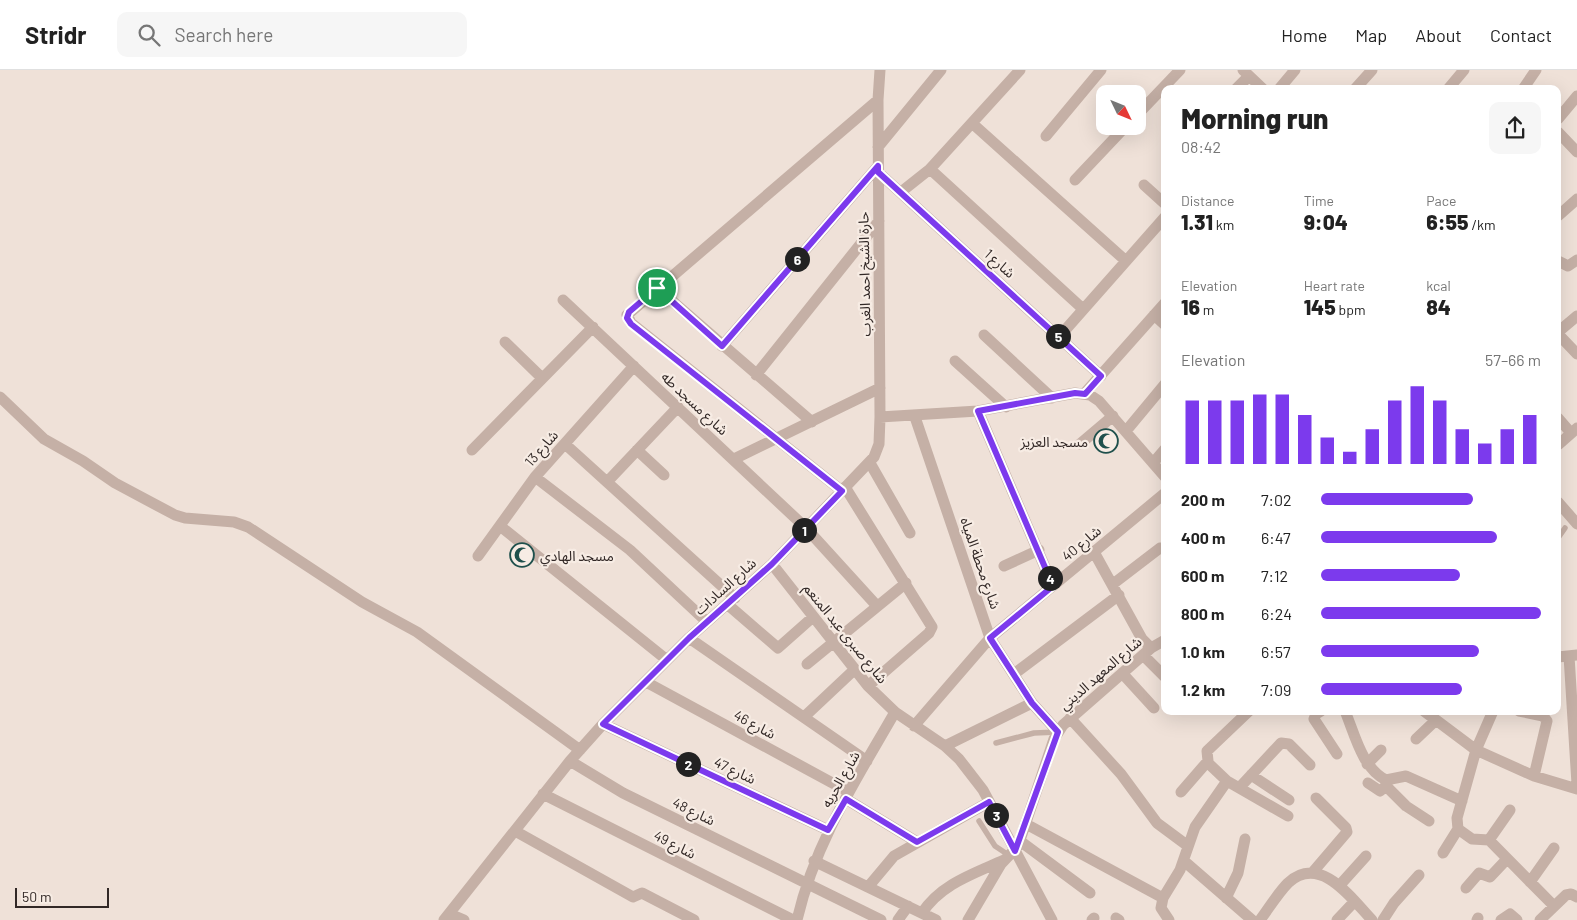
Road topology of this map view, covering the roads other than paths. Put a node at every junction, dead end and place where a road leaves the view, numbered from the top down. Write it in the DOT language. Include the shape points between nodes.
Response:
graph roads {
  1 [pos="880,70"];
  2 [pos="942,70"];
  3 [pos="1020,70"];
  4 [pos="1101,70"];
  5 [pos="1180,70"];
  6 [pos="1295,70"];
  7 [pos="1372,70"];
  8 [pos="1464,70"];
  9 [pos="1536,70"];
  10 [pos="1246,73"];
  11 [pos="1166,85"];
  12 [pos="1238,85"];
  13 [pos="1259,85"];
  14 [pos="1282,85"];
  15 [pos="1359,85"];
  16 [pos="1451,85"];
  17 [pos="1526,85"];
  18 [pos="1161,90"];
  19 [pos="1577,96"];
  20 [pos="878,100"];
  21 [pos="1146,106"];
  22 [pos="1561,115"];
  23 [pos="972,124"];
  24 [pos="1118,135"];
  25 [pos="1561,135"];
  26 [pos="1046,136"];
  27 [pos="878,147"];
  28 [pos="1577,152"];
  29 [pos="878,169"];
  30 [pos="930,170"];
  31 [pos="1075,180"];
  32 [pos="1144,185"];
  33 [pos="901,192"];
  34 [pos="1577,199"];
  35 [pos="1161,200"];
  36 [pos="1561,213"];
  37 [pos="879,221"];
  38 [pos="1161,222"];
  39 [pos="1577,260"];
  40 [pos="1126,261"];
  41 [pos="1561,262"];
  42 [pos="657,288"];
  43 [pos="563,300"];
  44 [pos="1161,307"];
  45 [pos="1084,309"];
  46 [pos="1154,315"];
  47 [pos="1577,316"];
  48 [pos="1161,321"];
  49 [pos="593,327"];
  50 [pos="1561,330"];
  51 [pos="984,335"];
  52 [pos="1561,336"];
  53 [pos="1059,337"];
  54 [pos="505,342"];
  55 [pos="722,346"];
  56 [pos="1577,354"];
  57 [pos="955,361"];
  58 [pos="634,366"];
  59 [pos="756,375"];
  60 [pos="1101,376"];
  61 [pos="542,378"];
  62 [pos="880,388"];
  63 [pos="1161,389"];
  64 [pos="1080,393"];
  65 [pos="0,396"];
  66 [pos="1052,398"];
  67 [pos="678,407"];
  68 [pos="1006,407"];
  69 [pos="978,411"];
  70 [pos="916,416"];
  71 [pos="1113,416"];
  72 [pos="880,417"];
  73 [pos="1561,420"];
  74 [pos="812,422"];
  75 [pos="1126,431"];
  76 [pos="1575,432"];
  77 [pos="778,439"];
  78 [pos="1561,443"];
  79 [pos="564,444"];
  80 [pos="1080,444"];
  81 [pos="472,450"];
  82 [pos="637,450"];
  83 [pos="1161,454"];
  84 [pos="734,460"];
  85 [pos="870,463"];
  86 [pos="1153,463"];
  87 [pos="1161,472"];
  88 [pos="664,475"];
  89 [pos="535,477"];
  90 [pos="607,482"];
  91 [pos="843,489"];
  92 [pos="1161,496"];
  93 [pos="1561,505"];
  94 [pos="1577,524"];
  95 [pos="500,526"];
  96 [pos="806,528"];
  97 [pos="1565,528"];
  98 [pos="910,533"];
  99 [pos="1561,534"];
  100 [pos="1160,548"];
  101 [pos="1039,550"];
  102 [pos="1094,552"];
  103 [pos="478,556"];
  104 [pos="772,564"];
  105 [pos="1004,566"];
  106 [pos="906,583"];
  107 [pos="1113,584"];
  108 [pos="1053,586"];
  109 [pos="1119,595"];
  110 [pos="731,601"];
  111 [pos="877,606"];
  112 [pos="813,617"];
  113 [pos="707,622"];
  114 [pos="689,638"];
  115 [pos="990,638"];
  116 [pos="833,642"];
  117 [pos="1161,643"];
  118 [pos="1147,652"];
  119 [pos="1568,656"];
  120 [pos="667,660"];
  121 [pos="807,664"];
  122 [pos="854,670"];
  123 [pos="1161,671"];
  124 [pos="1122,673"];
  125 [pos="1014,674"];
  126 [pos="646,682"];
  127 [pos="868,686"];
  128 [pos="1032,703"];
  129 [pos="1154,708"];
  130 [pos="895,712"];
  131 [pos="1245,715"];
  132 [pos="1316,715"];
  133 [pos="1347,715"];
  134 [pos="1429,715"];
  135 [pos="1491,715"];
  136 [pos="1538,715"];
  137 [pos="804,717"];
  138 [pos="1070,718"];
  139 [pos="1436,720"];
  140 [pos="603,724"];
  141 [pos="914,726"];
  142 [pos="1058,732"];
  143 [pos="1416,739"];
  144 [pos="996,743"];
  145 [pos="945,746"];
  146 [pos="580,750"];
  147 [pos="1382,750"];
  148 [pos="1476,750"];
  149 [pos="1337,754"];
  150 [pos="570,761"];
  151 [pos="867,761"];
  152 [pos="1207,762"];
  153 [pos="1367,764"];
  154 [pos="1310,765"];
  155 [pos="1251,776"];
  156 [pos="1534,776"];
  157 [pos="1227,780"];
  158 [pos="1368,783"];
  159 [pos="1386,783"];
  160 [pos="1577,784"];
  161 [pos="1240,788"];
  162 [pos="1577,789"];
  163 [pos="1181,792"];
  164 [pos="543,794"];
  165 [pos="847,795"];
  166 [pos="1316,798"];
  167 [pos="1288,800"];
  168 [pos="989,802"];
  169 [pos="1462,802"];
  170 [pos="1510,810"];
  171 [pos="1288,816"];
  172 [pos="979,821"];
  173 [pos="1429,821"];
  174 [pos="1026,824"];
  175 [pos="1458,829"];
  176 [pos="828,830"];
  177 [pos="515,831"];
  178 [pos="1245,839"];
  179 [pos="1489,840"];
  180 [pos="917,842"];
  181 [pos="1188,846"];
  182 [pos="1554,848"];
  183 [pos="1013,852"];
  184 [pos="1443,852"];
  185 [pos="1366,856"];
  186 [pos="1507,859"];
  187 [pos="814,861"];
  188 [pos="1184,861"];
  189 [pos="1312,873"];
  190 [pos="1419,875"];
  191 [pos="807,882"];
  192 [pos="1530,882"];
  193 [pos="1339,886"];
  194 [pos="868,887"];
  195 [pos="1466,888"];
  196 [pos="1090,892"];
  197 [pos="1577,897"];
  198 [pos="1163,898"];
  199 [pos="1226,898"];
  200 [pos="1354,902"];
  201 [pos="908,906"];
  202 [pos="1554,906"];
  203 [pos="922,913"];
  204 [pos="447,917"];
  205 [pos="464,920"];
  206 [pos="694,920"];
  207 [pos="795,920"];
  208 [pos="881,920"];
  209 [pos="898,920"];
  210 [pos="936,920"];
  211 [pos="968,920"];
  212 [pos="1052,920"];
  213 [pos="1168,920"];
  214 [pos="1252,920"];
  215 [pos="1260,920"];
  216 [pos="1337,920"];
  217 [pos="1372,920"];
  218 [pos="1383,920"];
  219 [pos="1501,920"];
  220 [pos="1517,920"];
  221 [pos="1540,920"];
  1 -- 20 [label="street, حارة الشيخ احمد الغرب"];
  2 -- 27 [label="street"];
  3 -- 23 [label="street"];
  4 -- 26 [label="street"];
  5 -- 11 [label="street"];
  6 -- 14 [label="street"];
  7 -- 15 [label="street"];
  8 -- 16 [label="street"];
  9 -- 17 [label="street"];
  10 -- 12 [label="street"];
  10 -- 13 [label="street"];
  18 -- 21 [label="street"];
  19 -- 22 [label="street"];
  20 -- 27 [label="street, حارة الشيخ احمد الغرب"];
  20 -- 42 [label="street"];
  23 -- 30 [label="street"];
  23 -- 40 [label="street"];
  24 -- 31 [label="street"];
  25 -- 28 [label="street"];
  27 -- 29 [label="street, حارة الشيخ احمد الغرب"];
  29 -- 33 [label="street, شارع 1"];
  29 -- 37 [label="street, حارة الشيخ احمد الغرب"];
  29 -- 55 [label="street"];
  30 -- 33 [label="street"];
  30 -- 45 [label="street"];
  32 -- 35 [label="street"];
  33 -- 53 [label="street, شارع 1"];
  34 -- 36 [label="street"];
  37 -- 59 [label="street"];
  37 -- 62 [label="street, حارة الشيخ احمد الغرب"];
  38 -- 40 [label="street"];
  39 -- 41 [label="street" via="1568,266"];
  40 -- 45 [label="street"];
  42 -- 55 [label="street"];
  42 -- 77 [label="street" via="629,312 627,318 631,324"];
  43 -- 49 [label="street, شارع مسجد طه"];
  44 -- 46 [label="street"];
  45 -- 53 [label="street"];
  46 -- 48 [label="street"];
  46 -- 60 [label="street"];
  47 -- 50 [label="street"];
  49 -- 58 [label="street, شارع مسجد طه"];
  49 -- 61 [label="street"];
  51 -- 66 [label="street"];
  52 -- 56 [label="street"];
  53 -- 60 [label="street, شارع 1"];
  54 -- 61 [label="street"];
  55 -- 59 [label="street"];
  57 -- 68 [label="street"];
  58 -- 67 [label="street, شارع مسجد طه"];
  58 -- 79 [label="street, شارع 13"];
  59 -- 74 [label="street"];
  60 -- 64 [label="street"];
  61 -- 81 [label="street"];
  62 -- 72 [label="street, حارة الشيخ احمد الغرب"];
  62 -- 74 [label="street"];
  63 -- 75 [label="street"];
  64 -- 66 [label="street"];
  64 -- 71 [label="street" via="1099,401"];
  65 -- 146 [label="street" via="44,439 141,497 175,515 234,522 269,539 362,602 417,632"];
  66 -- 68 [label="street"];
  67 -- 82 [label="street"];
  67 -- 84 [label="street, شارع مسجد طه"];
  68 -- 69 [label="street"];
  69 -- 70 [label="street"];
  69 -- 101 [label="street"];
  70 -- 72 [label="street"];
  70 -- 115 [label="street, شارع محطة المياه"];
  71 -- 75 [label="street"];
  71 -- 80 [label="street"];
  72 -- 85 [label="street, شارع السادات" via="879,444"];
  73 -- 76 [label="street"];
  74 -- 77 [label="street"];
  75 -- 86 [label="street"];
  76 -- 78 [label="street"];
  77 -- 84 [label="street"];
  77 -- 91 [label="street"];
  79 -- 89 [label="street, شارع 13"];
  79 -- 90 [label="street"];
  82 -- 88 [label="street"];
  82 -- 90 [label="street"];
  83 -- 86 [label="street"];
  84 -- 96 [label="street, شارع مسجد طه"];
  85 -- 91 [label="street, شارع السادات"];
  85 -- 98 [label="street"];
  86 -- 87 [label="street"];
  89 -- 95 [label="street, شارع 13"];
  89 -- 113 [label="street" via="630,550"];
  90 -- 110 [label="street"];
  91 -- 96 [label="street, شارع السادات"];
  91 -- 106 [label="street"];
  92 -- 102 [label="street, شارع 40"];
  93 -- 94 [label="street"];
  95 -- 103 [label="street, شارع 13"];
  95 -- 120 [label="street"];
  96 -- 104 [label="street, شارع السادات"];
  96 -- 111 [label="street, شارع مسجد طه"];
  97 -- 99 [label="lane"];
  100 -- 107 [label="street"];
  101 -- 105 [label="street"];
  101 -- 108 [label="street"];
  102 -- 107 [label="street"];
  102 -- 108 [label="street, شارع 40"];
  104 -- 110 [label="street, شارع السادات"];
  104 -- 112 [label="street, شارع صبرى عبد المنعم"];
  106 -- 111 [label="street"];
  106 -- 127 [label="street" via="931,623 929,633"];
  107 -- 109 [label="street"];
  108 -- 115 [label="street, شارع 40"];
  109 -- 118 [label="street"];
  109 -- 125 [label="street"];
  110 -- 112 [label="street" via="778,648"];
  110 -- 113 [label="street, شارع السادات"];
  111 -- 116 [label="street"];
  112 -- 116 [label="street, شارع صبرى عبد المنعم"];
  113 -- 114 [label="street, شارع السادات"];
  114 -- 120 [label="street, شارع السادات"];
  114 -- 137 [label="street"];
  115 -- 125 [label="street, شارع محطة المياه"];
  115 -- 141 [label="street, شارع 40"];
  116 -- 121 [label="street"];
  116 -- 122 [label="street, شارع صبرى عبد المنعم"];
  117 -- 118 [label="street, شارع المعهد الديني"];
  118 -- 123 [label="street"];
  118 -- 124 [label="street, شارع المعهد الديني"];
  119 -- 160 [label="street"];
  120 -- 126 [label="street, شارع السادات"];
  122 -- 127 [label="street, شارع صبرى عبد المنعم"];
  122 -- 137 [label="street"];
  124 -- 129 [label="street"];
  124 -- 138 [label="street, شارع المعهد الديني"];
  125 -- 128 [label="street, شارع محطة المياه"];
  126 -- 140 [label="street, شارع السادات"];
  126 -- 165 [label="street, شارع 46"];
  127 -- 130 [label="street, شارع صبرى عبد المنعم"];
  128 -- 142 [label="street, شارع محطة المياه"];
  128 -- 145 [label="street"];
  130 -- 141 [label="street, شارع صبرى عبد المنعم"];
  130 -- 151 [label="street, شارع الحريه"];
  131 -- 152 [label="street" via="1207,751"];
  132 -- 149 [label="street" via="1314,719"];
  133 -- 153 [label="street"];
  134 -- 139 [label="street"];
  135 -- 148 [label="street"];
  136 -- 156 [label="street" via="1547,721"];
  137 -- 151 [label="street"];
  138 -- 142 [label="street, شارع المعهد الديني"];
  138 -- 181 [label="street" via="1121,774 1157,823"];
  139 -- 143 [label="street"];
  139 -- 148 [label="street"];
  140 -- 146 [label="street, شارع السادات"];
  140 -- 176 [label="street, شارع 47"];
  141 -- 145 [label="street, شارع صبرى عبد المنعم"];
  142 -- 144 [label="lane" via="1034,733"];
  142 -- 174 [label="street, شارع المعهد الديني"];
  145 -- 168 [label="street, شارع صبرى عبد المنعم" via="972,774"];
  146 -- 150 [label="street, شارع السادات"];
  147 -- 153 [label="street"];
  148 -- 156 [label="street"];
  148 -- 169 [label="street"];
  150 -- 164 [label="street, شارع السادات"];
  150 -- 191 [label="street, شارع 48" via="623,793"];
  151 -- 165 [label="street, شارع الحريه"];
  152 -- 157 [label="street"];
  152 -- 163 [label="street"];
  153 -- 159 [label="street"];
  154 -- 155 [label="street" via="1289,744 1282,743"];
  155 -- 161 [label="street"];
  155 -- 167 [label="street"];
  156 -- 162 [label="street"];
  157 -- 161 [label="street"];
  157 -- 181 [label="street" via="1195,827"];
  158 -- 159 [label="street" via="1378,791"];
  159 -- 169 [label="street" via="1406,776"];
  159 -- 173 [label="street" via="1406,806"];
  161 -- 171 [label="street"];
  164 -- 177 [label="street, شارع السادات"];
  164 -- 207 [label="street, شارع 49"];
  165 -- 176 [label="street, شارع الحريه"];
  165 -- 180 [label="street, شارع 46"];
  166 -- 189 [label="street" via="1347,832"];
  168 -- 180 [label="street"];
  168 -- 183 [label="street, شارع صبرى عبد المنعم"];
  169 -- 175 [label="street" via="1457,818"];
  170 -- 179 [label="street"];
  172 -- 183 [label="lane" via="995,846"];
  174 -- 183 [label="street, شارع المعهد الديني"];
  174 -- 198 [label="street"];
  175 -- 179 [label="street" via="1472,839"];
  175 -- 184 [label="street"];
  176 -- 187 [label="street, شارع الحريه"];
  177 -- 204 [label="street, شارع السادات"];
  177 -- 206 [label="street" via="633,897 642,894"];
  178 -- 199 [label="street" via="1238,873"];
  179 -- 186 [label="street"];
  180 -- 194 [label="street" via="891,859"];
  181 -- 188 [label="street"];
  182 -- 192 [label="street"];
  183 -- 196 [label="street"];
  183 -- 203 [label="street" via="942,890"];
  183 -- 211 [label="street, شارع المعهد الديني"];
  183 -- 212 [label="street, شارع صبرى عبد المنعم"];
  185 -- 193 [label="street"];
  186 -- 192 [label="street"];
  186 -- 195 [label="street" via="1490,876 1479,873"];
  187 -- 191 [label="street, شارع الحريه"];
  187 -- 194 [label="street"];
  188 -- 198 [label="street"];
  188 -- 199 [label="street"];
  189 -- 193 [label="street" via="1327,876"];
  189 -- 215 [label="street" via="1294,878 1287,884"];
  190 -- 218 [label="street"];
  191 -- 207 [label="street, شارع الحريه"];
  191 -- 208 [label="street, شارع 48"];
  192 -- 202 [label="street"];
  193 -- 200 [label="street"];
  194 -- 201 [label="street"];
  197 -- 202 [label="street" via="1568,894"];
  198 -- 213 [label="street" via="1161,908"];
  199 -- 214 [label="street"];
  200 -- 216 [label="street"];
  200 -- 217 [label="street"];
  201 -- 203 [label="street"];
  201 -- 209 [label="street"];
  202 -- 221 [label="street"];
  203 -- 210 [label="street"];
  204 -- 205 [label="street"];
  219 -- 220 [label="street" via="1510,914"];
}
